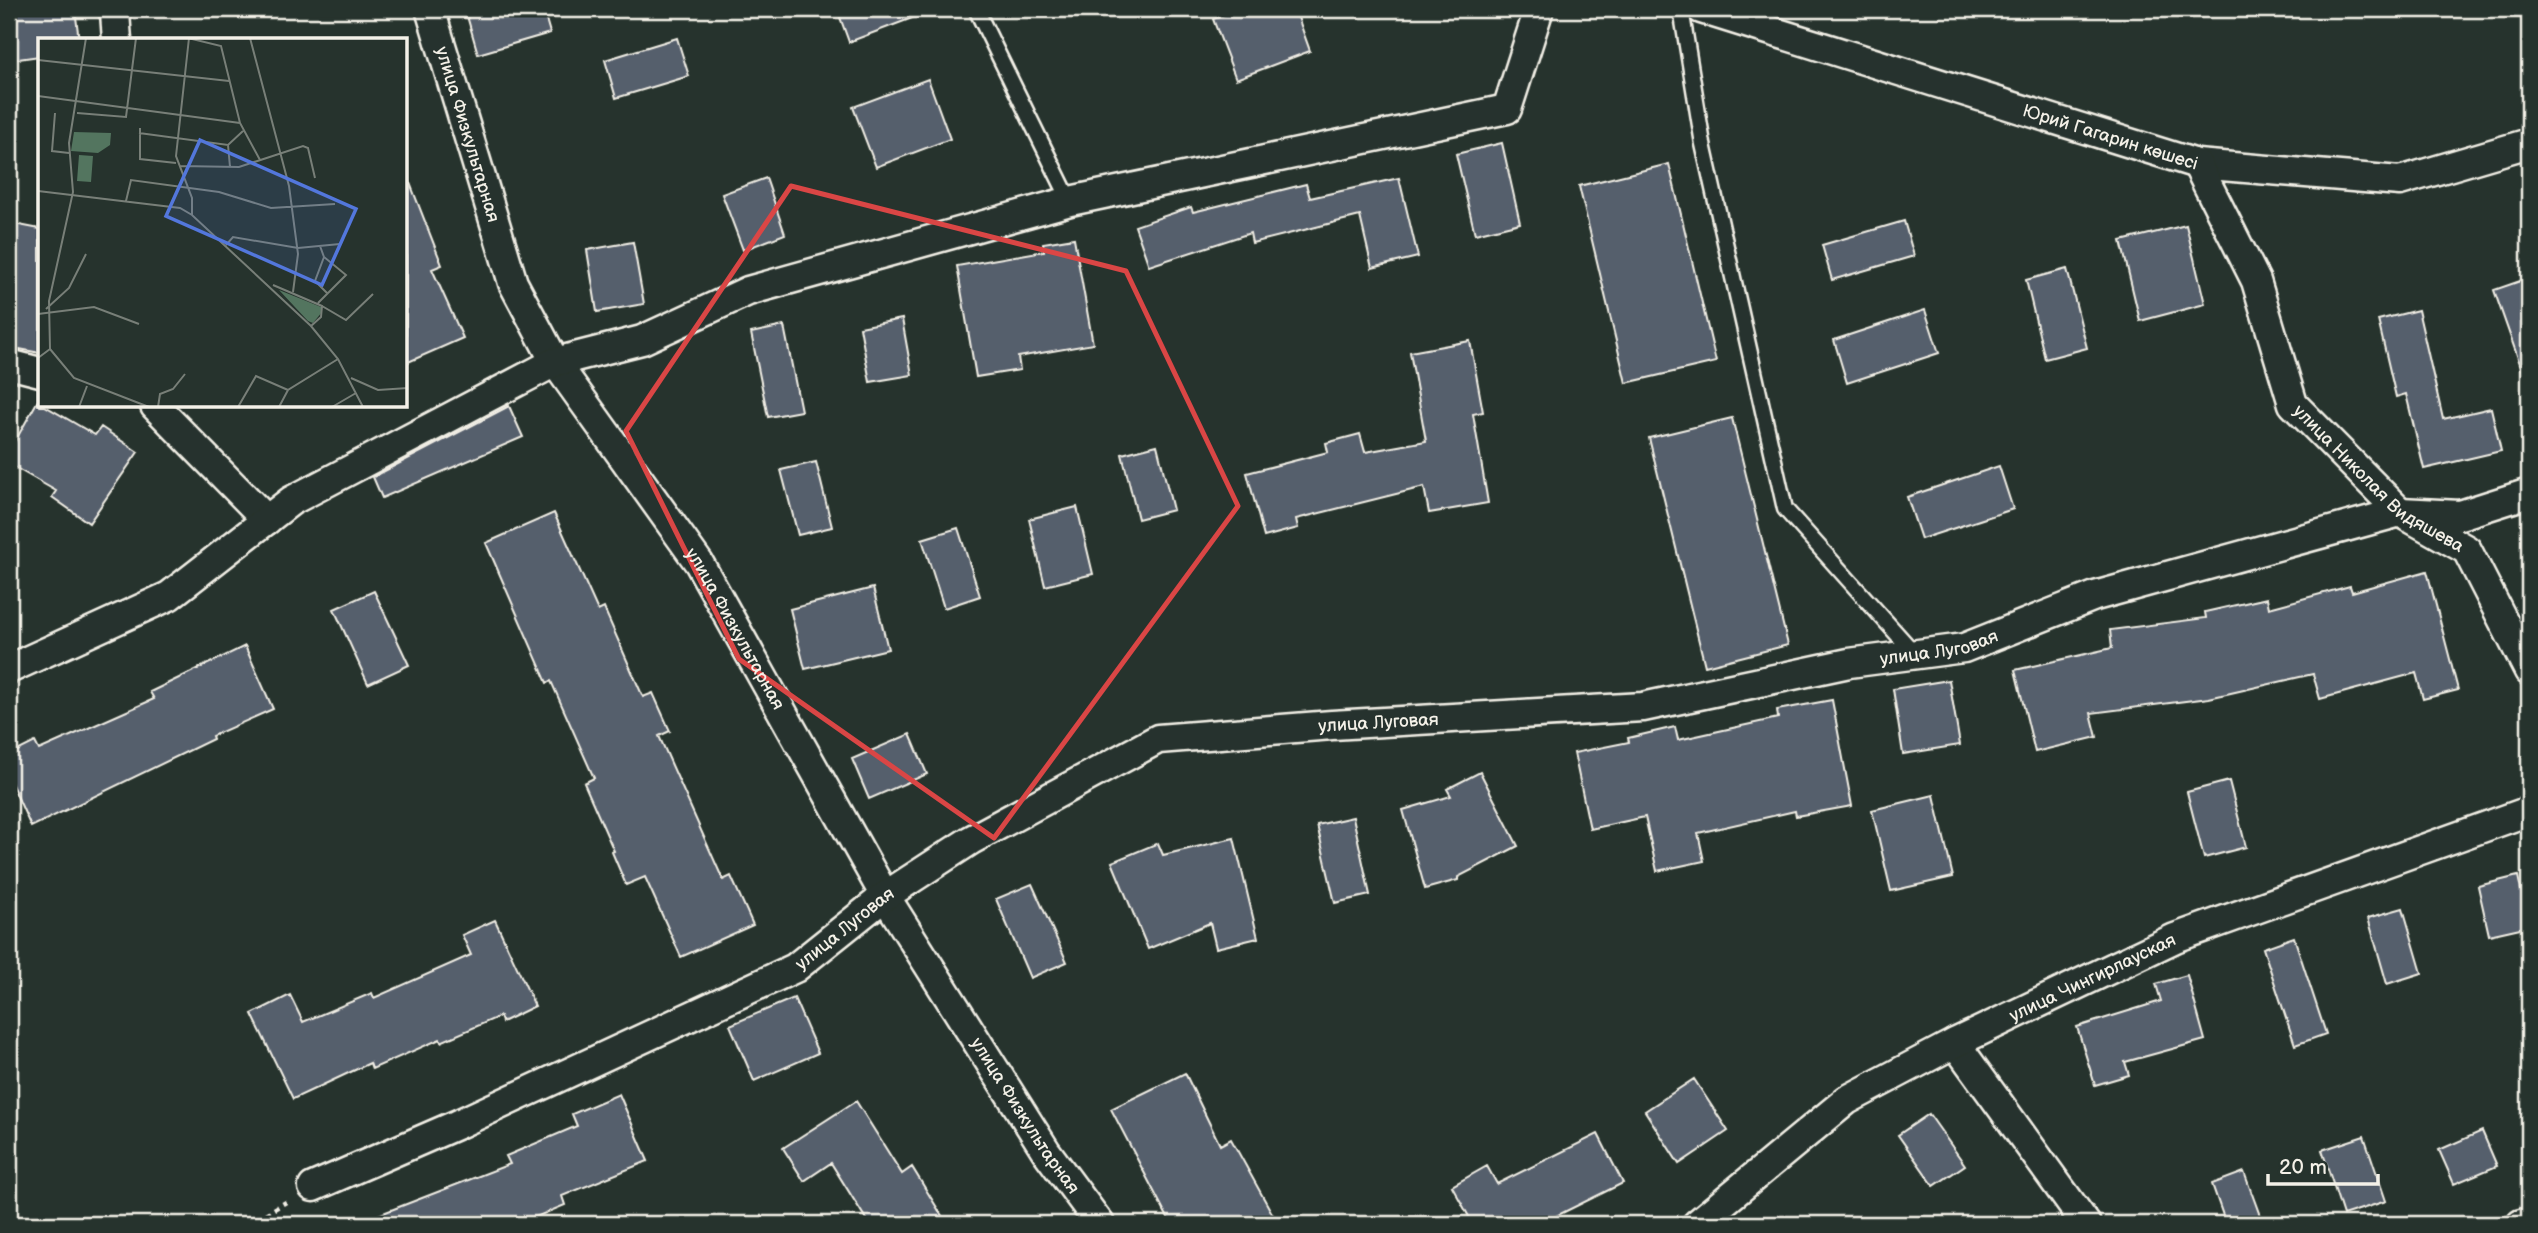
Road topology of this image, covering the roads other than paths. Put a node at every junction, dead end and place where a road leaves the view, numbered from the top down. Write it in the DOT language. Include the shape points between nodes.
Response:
graph roads {
  1 [pos="112,9"];
  2 [pos="430,9"];
  3 [pos="976,9"];
  4 [pos="1539,9"];
  5 [pos="1681,9"];
  6 [pos="1702,9"];
  7 [pos="117,38"];
  8 [pos="2529,144"];
  9 [pos="2197,164"];
  10 [pos="1070,201"];
  11 [pos="555,362"];
  12 [pos="9,364"];
  13 [pos="38,371"];
  14 [pos="157,408"];
  15 [pos="2529,493"];
  16 [pos="2400,512"];
  17 [pos="267,520"];
  18 [pos="1915,654"];
  19 [pos="9,670"];
  20 [pos="2529,671"];
  21 [pos="2529,811"];
  22 [pos="885,896"];
  23 [pos="1955,1043"];
  24 [pos="313,1187"];
  25 [pos="2529,1222"];
  26 [pos="1100,1224"];
  27 [pos="1697,1224"];
  28 [pos="2086,1224"];
  29 [pos="2521,1224"];
  1 -- 7 [label="street"];
  2 -- 11 [label="street, улица Физкультарная" via="513,283"];
  3 -- 10 [label="lane"];
  4 -- 10 [label="street" via="1507,108"];
  5 -- 18 [label="lane" via="1703,144 1785,509"];
  6 -- 9 [label="street, Юрий Гагарин көшесі"];
  8 -- 9 [label="street, Юрий Гагарин көшесі" via="2400,181"];
  9 -- 16 [label="street, улица Николая Видяшева" via="2256,281 2293,404"];
  10 -- 11 [label="street" via="748,291 642,340"];
  11 -- 17 [label="street" via="291,501"];
  11 -- 22 [label="street, улица Физкультарная" via="699,563"];
  12 -- 13 [label="street"];
  14 -- 17 [label="street"];
  15 -- 16 [label="street, улица Луговая" via="2460,515"];
  16 -- 18 [label="street, улица Луговая" via="2095,596 1964,648"];
  16 -- 20 [label="street, улица Николая Видяшева" via="2467,550"];
  17 -- 19 [label="street" via="169,596"];
  18 -- 22 [label="street, улица Луговая" via="1849,663 1643,708 1158,738 971,840"];
  21 -- 23 [label="street, улица Чингирлауская" via="2175,939"];
  22 -- 24 [label="street, улица Луговая" via="795,968"];
  22 -- 26 [label="street, улица Физкультарная" via="1046,1151"];
  23 -- 27 [label="street, улица Чингирлауская" via="1847,1100"];
  23 -- 28 [label="street"];
  25 -- 29 [label="street"];
}
